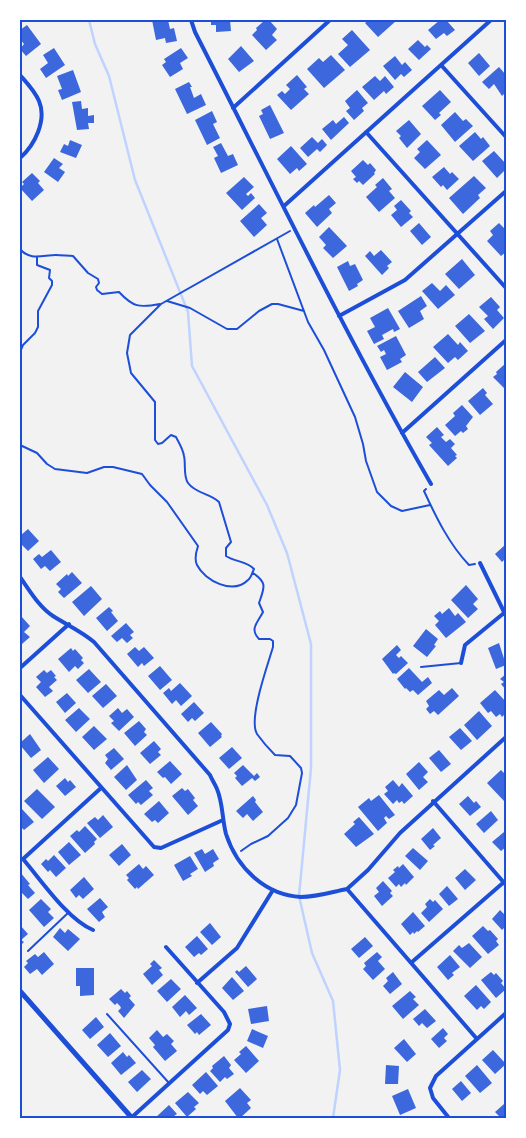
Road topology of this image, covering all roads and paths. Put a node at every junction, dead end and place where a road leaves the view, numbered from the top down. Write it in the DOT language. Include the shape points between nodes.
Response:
graph roads {
  1 [pos="191,20"];
  2 [pos="330,20"];
  3 [pos="491,20"];
  4 [pos="441,65"];
  5 [pos="20,75"];
  6 [pos="233,108"];
  7 [pos="366,132"];
  8 [pos="506,137"];
  9 [pos="20,158"];
  10 [pos="506,191"];
  11 [pos="284,206"];
  12 [pos="294,228"];
  13 [pos="458,235"];
  14 [pos="277,239"];
  15 [pos="20,249"];
  16 [pos="37,257"];
  17 [pos="506,288"];
  18 [pos="167,301"];
  19 [pos="161,304"];
  20 [pos="304,311"];
  21 [pos="339,316"];
  22 [pos="506,340"];
  23 [pos="20,352"];
  24 [pos="402,433"];
  25 [pos="20,445"];
  26 [pos="431,484"];
  27 [pos="430,505"];
  28 [pos="480,563"];
  29 [pos="252,573"];
  30 [pos="20,577"];
  31 [pos="505,614"];
  32 [pos="69,624"];
  33 [pos="461,663"];
  34 [pos="421,667"];
  35 [pos="20,668"];
  36 [pos="20,696"];
  37 [pos="506,737"];
  38 [pos="102,788"];
  39 [pos="434,801"];
  40 [pos="223,820"];
  41 [pos="235,854"];
  42 [pos="21,859"];
  43 [pos="505,883"];
  44 [pos="347,889"];
  45 [pos="273,890"];
  46 [pos="69,912"];
  47 [pos="93,930"];
  48 [pos="166,947"];
  49 [pos="28,951"];
  50 [pos="412,962"];
  51 [pos="198,983"];
  52 [pos="20,991"];
  53 [pos="506,1013"];
  54 [pos="107,1014"];
  55 [pos="477,1039"];
  56 [pos="169,1083"];
  57 [pos="131,1118"];
  58 [pos="449,1118"];
  1 -- 6 [label="street"];
  2 -- 6 [label="street"];
  3 -- 4 [label="street"];
  4 -- 7 [label="street"];
  4 -- 8 [label="street"];
  5 -- 9 [label="street" via="39,101 41,121 32,145"];
  6 -- 11 [label="street"];
  7 -- 11 [label="street"];
  7 -- 13 [label="street"];
  10 -- 13 [label="street"];
  11 -- 12 [label="street"];
  12 -- 14 [label="path"];
  12 -- 21 [label="street"];
  13 -- 17 [label="street"];
  13 -- 21 [label="street" via="405,280"];
  14 -- 18 [label="path"];
  14 -- 20 [label="path"];
  15 -- 16 [label="path" via="24,254"];
  16 -- 19 [label="path" via="73,256 98,279 96,287 102,294 119,292 138,306"];
  16 -- 23 [label="path" via="37,265 50,270 52,285 38,310 35,334"];
  18 -- 19 [label="path"];
  18 -- 20 [label="path" via="190,308 226,329 237,329 272,304"];
  19 -- 29 [label="path" via="130,335 127,353 131,373 154,402 155,440 158,444 170,435 176,437 184,455 188,484 219,502 231,542 226,548 226,556 252,566"];
  20 -- 27 [label="path" via="355,417 377,492 391,506 402,511"];
  21 -- 24 [label="street"];
  22 -- 24 [label="street"];
  24 -- 26 [label="street"];
  25 -- 29 [label="path" via="37,453 55,469 87,473 113,467 142,474 167,502 198,546 196,564 202,572 222,585 231,586 248,580"];
  26 -- 27 [label="path" via="424,490"];
  27 -- 28 [label="path" via="462,556 470,565"];
  28 -- 31 [label="street"];
  29 -- 41 [label="path" via="264,583 259,602 263,612 254,632 259,639 270,638 273,641 257,703 255,728 275,755 290,756 302,773 296,806 288,818 268,836"];
  30 -- 32 [label="street" via="38,602 53,616"];
  31 -- 33 [label="street" via="465,645"];
  32 -- 35 [label="street"];
  32 -- 40 [label="street" via="94,642 210,775 218,789"];
  33 -- 34 [label="lane"];
  36 -- 38 [label="street"];
  37 -- 39 [label="street"];
  38 -- 40 [label="street" via="157,848"];
  38 -- 42 [label="street"];
  39 -- 43 [label="street"];
  39 -- 44 [label="street"];
  40 -- 41 [label="street"];
  41 -- 45 [label="street" via="248,872"];
  42 -- 46 [label="street"];
  43 -- 50 [label="street"];
  44 -- 45 [label="street" via="315,896 286,895"];
  44 -- 50 [label="street"];
  45 -- 51 [label="street" via="237,948"];
  46 -- 47 [label="street"];
  46 -- 49 [label="lane"];
  48 -- 51 [label="street"];
  50 -- 55 [label="street"];
  51 -- 56 [label="street" via="224,1012 230,1024"];
  52 -- 57 [label="street"];
  53 -- 55 [label="street"];
  54 -- 56 [label="lane"];
  55 -- 58 [label="street" via="436,1076 430,1088 433,1098"];
  56 -- 57 [label="street"];
}
